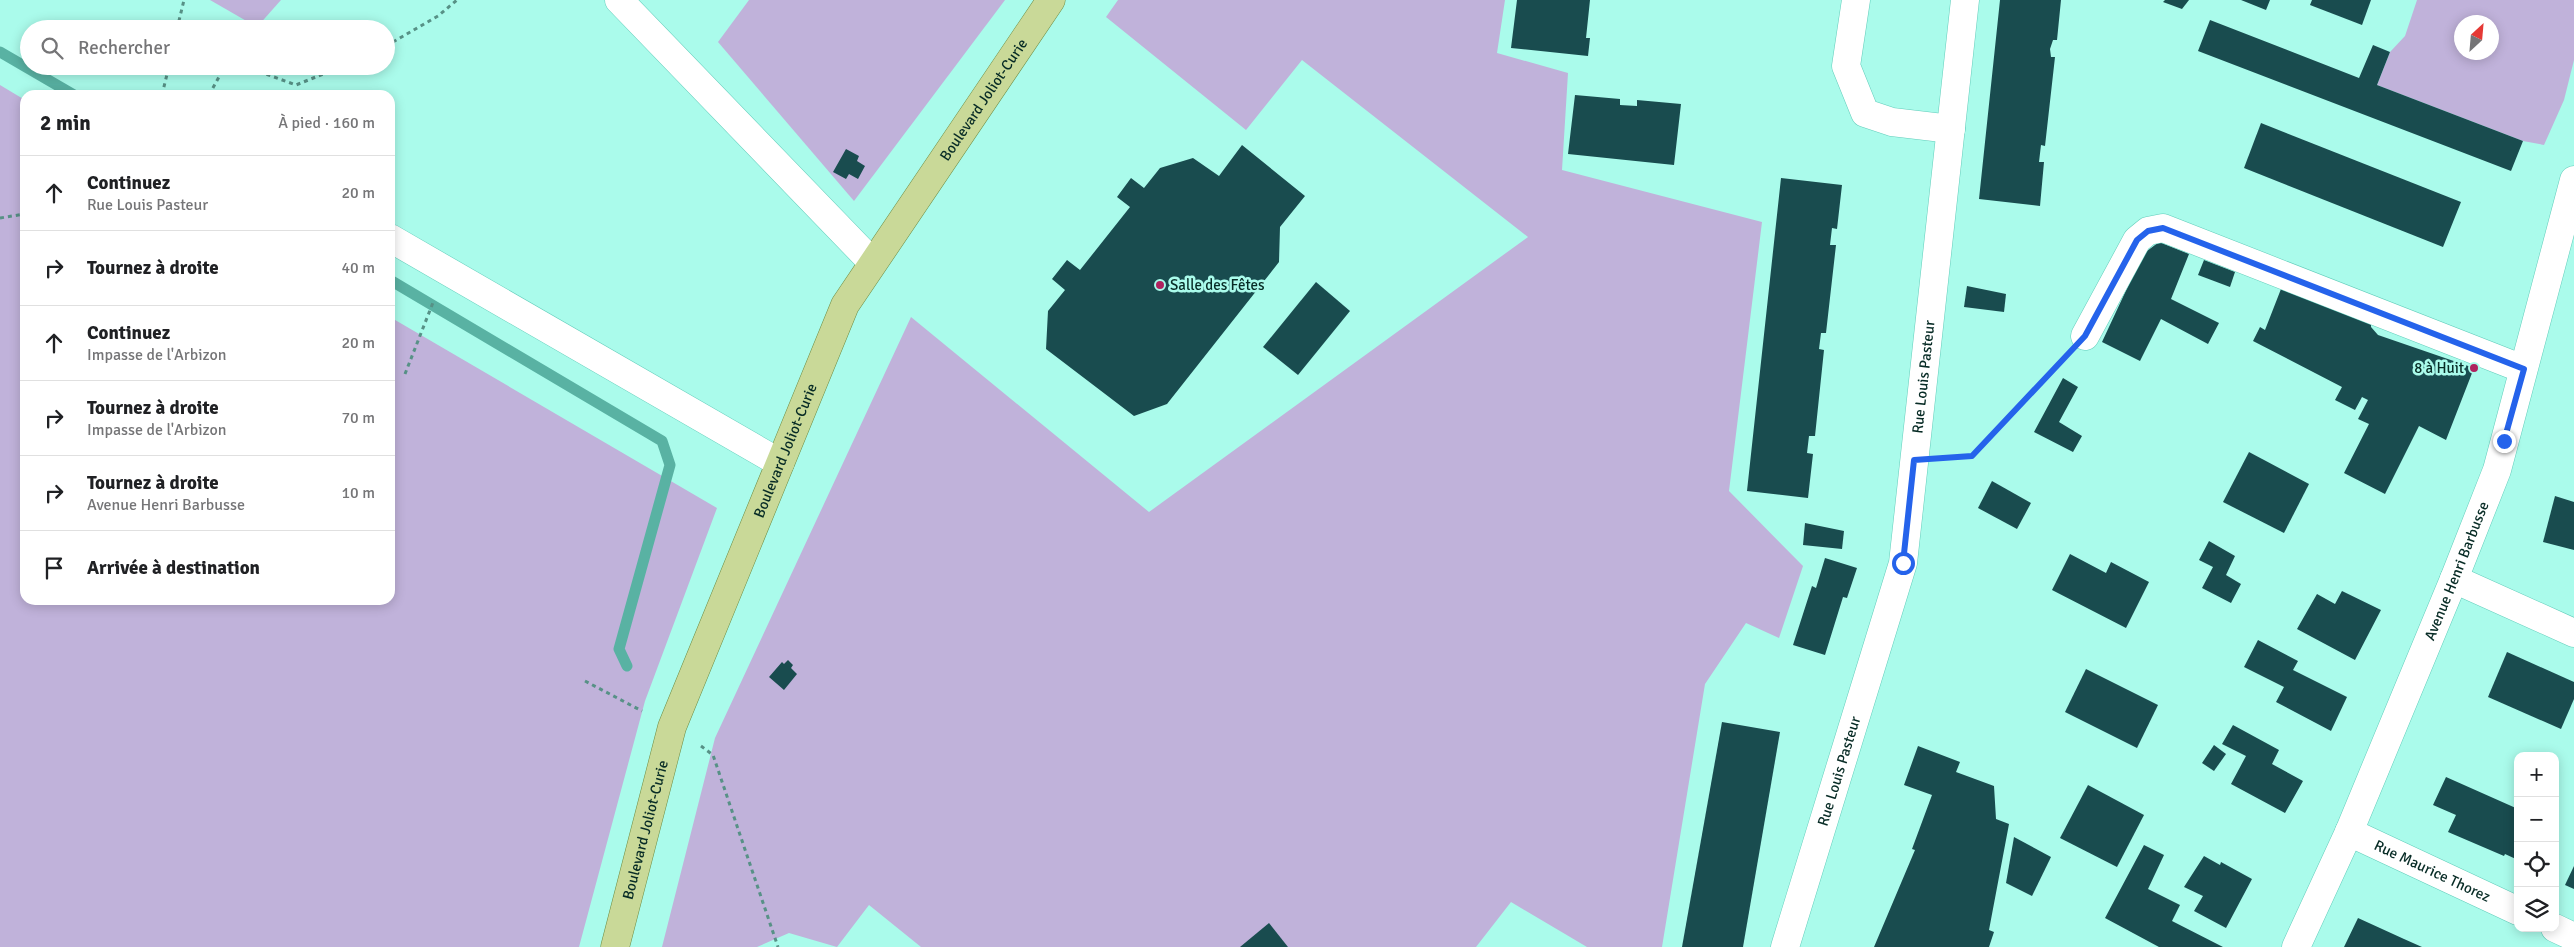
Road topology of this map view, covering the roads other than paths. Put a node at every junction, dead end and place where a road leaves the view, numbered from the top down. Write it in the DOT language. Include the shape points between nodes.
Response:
graph roads {
  1 [pos="619,0"];
  2 [pos="1052,0"];
  3 [pos="1856,0"];
  4 [pos="1965,0"];
  5 [pos="1951,128"];
  6 [pos="2574,180"];
  7 [pos="395,241"];
  8 [pos="872,262"];
  9 [pos="2085,336"];
  10 [pos="2524,369"];
  11 [pos="780,463"];
  12 [pos="2454,579"];
  13 [pos="2574,633"];
  14 [pos="2349,832"];
  15 [pos="2514,909"];
  16 [pos="2559,930"];
  17 [pos="2574,937"];
  18 [pos="615,947"];
  19 [pos="1784,947"];
  20 [pos="2296,947"];
  1 -- 8 [label="street"];
  2 -- 8 [label="main road, Boulevard Joliot-Curie"];
  3 -- 5 [label="street" via="1846,66 1865,113 1892,122"];
  4 -- 5 [label="street, Rue Louis Pasteur"];
  5 -- 19 [label="street, Rue Louis Pasteur" via="1903,563"];
  6 -- 10 [label="street, Avenue Henri Barbusse"];
  7 -- 11 [label="street"];
  8 -- 11 [label="main road, Boulevard Joliot-Curie" via="845,305"];
  9 -- 10 [label="street" via="2137,240 2148,231 2163,228"];
  10 -- 12 [label="street, Avenue Henri Barbusse" via="2497,470"];
  11 -- 18 [label="main road, Boulevard Joliot-Curie" via="672,726"];
  12 -- 13 [label="street"];
  12 -- 14 [label="street, Avenue Henri Barbusse"];
  14 -- 15 [label="street, Rue Maurice Thorez"];
  14 -- 20 [label="street, Avenue Henri Barbusse"];
  16 -- 17 [label="street"];
}
